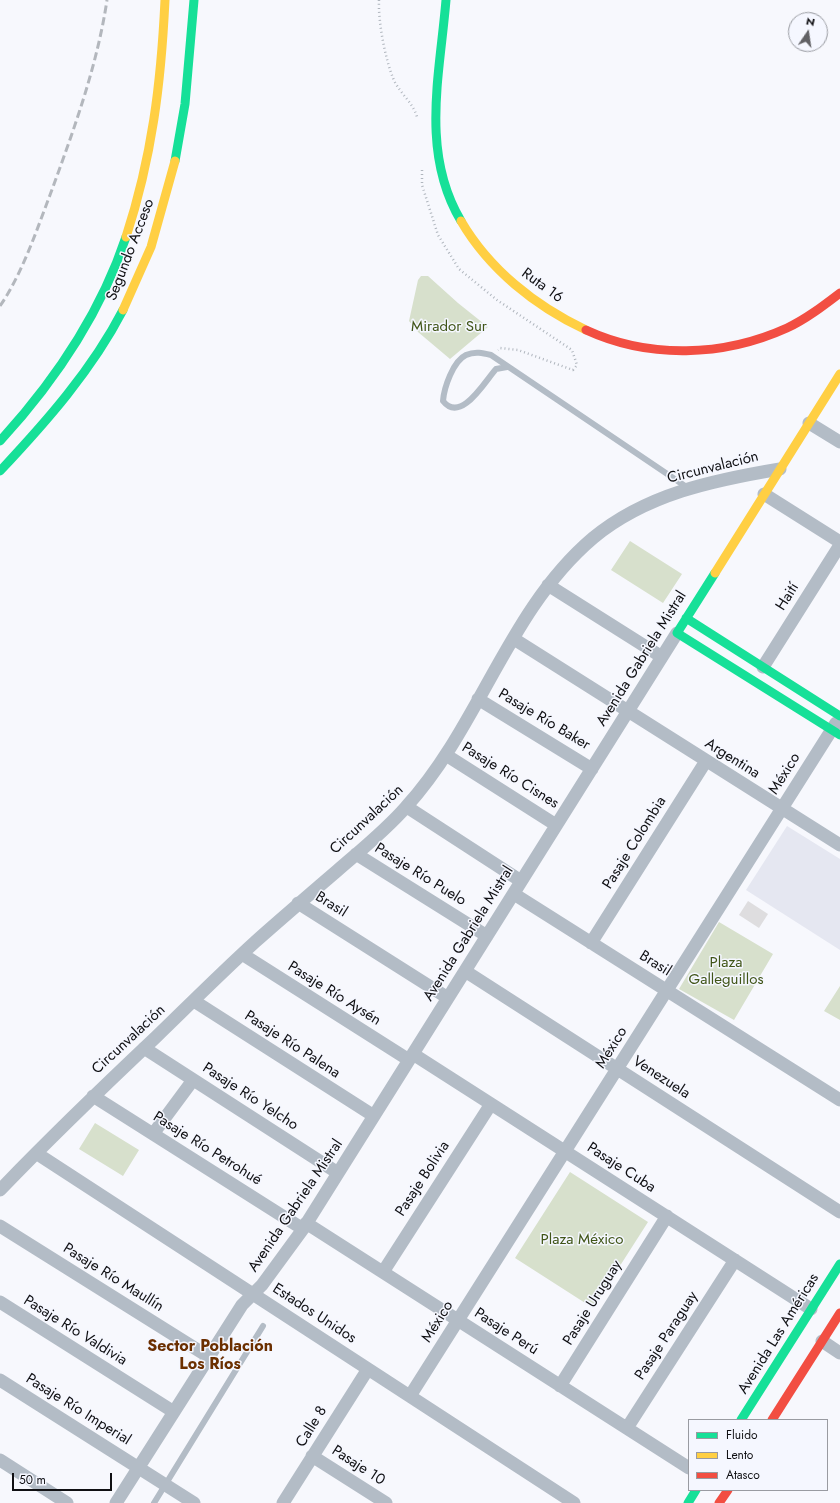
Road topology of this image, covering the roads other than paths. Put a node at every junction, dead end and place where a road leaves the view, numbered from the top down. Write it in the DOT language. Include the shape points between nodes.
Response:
graph roads {
  1 [pos="165,0"];
  2 [pos="194,0"];
  3 [pos="446,0"];
  4 [pos="840,293"];
  5 [pos="507,367"];
  6 [pos="840,374"];
  7 [pos="809,423"];
  8 [pos="0,441"];
  9 [pos="840,442"];
  10 [pos="780,469"];
  11 [pos="0,471"];
  12 [pos="688,488"];
  13 [pos="764,494"];
  14 [pos="840,542"];
  15 [pos="840,545"];
  16 [pos="548,585"];
  17 [pos="686,618"];
  18 [pos="677,633"];
  19 [pos="514,639"];
  20 [pos="662,657"];
  21 [pos="763,667"];
  22 [pos="478,699"];
  23 [pos="628,712"];
  24 [pos="840,716"];
  25 [pos="836,732"];
  26 [pos="446,755"];
  27 [pos="706,761"];
  28 [pos="592,769"];
  29 [pos="406,807"];
  30 [pos="782,809"];
  31 [pos="556,825"];
  32 [pos="840,845"];
  33 [pos="356,854"];
  34 [pos="521,882"];
  35 [pos="514,894"];
  36 [pos="298,903"];
  37 [pos="487,936"];
  38 [pos="592,943"];
  39 [pos="242,954"];
  40 [pos="465,971"];
  41 [pos="667,991"];
  42 [pos="448,998"];
  43 [pos="194,1001"];
  44 [pos="144,1048"];
  45 [pos="411,1057"];
  46 [pos="617,1069"];
  47 [pos="193,1080"];
  48 [pos="838,1095"];
  49 [pos="93,1096"];
  50 [pos="491,1104"];
  51 [pos="374,1116"];
  52 [pos="152,1134"];
  53 [pos="565,1151"];
  54 [pos="36,1152"];
  55 [pos="338,1173"];
  56 [pos="0,1190"];
  57 [pos="840,1212"];
  58 [pos="667,1216"];
  59 [pos="0,1226"];
  60 [pos="305,1226"];
  61 [pos="735,1260"];
  62 [pos="840,1264"];
  63 [pos="383,1272"];
  64 [pos="255,1294"];
  65 [pos="0,1302"];
  66 [pos="811,1309"];
  67 [pos="840,1313"];
  68 [pos="458,1320"];
  69 [pos="263,1326"];
  70 [pos="822,1341"];
  71 [pos="840,1353"];
  72 [pos="209,1357"];
  73 [pos="368,1369"];
  74 [pos="0,1380"];
  75 [pos="560,1386"];
  76 [pos="410,1396"];
  77 [pos="174,1412"];
  78 [pos="742,1419"];
  79 [pos="773,1419"];
  80 [pos="627,1428"];
  81 [pos="312,1456"];
  82 [pos="0,1460"];
  83 [pos="688,1467"];
  84 [pos="139,1468"];
  85 [pos="166,1485"];
  86 [pos="695,1491"];
  87 [pos="727,1491"];
  88 [pos="67,1503"];
  89 [pos="116,1503"];
  90 [pos="154,1503"];
  91 [pos="194,1503"];
  92 [pos="283,1503"];
  93 [pos="386,1503"];
  94 [pos="574,1503"];
  95 [pos="688,1503"];
  96 [pos="719,1503"];
  1 -- 8 [label="main road, Segundo Acceso" via="160,81 150,148 132,218 120,252 96,308 65,362 26,413"];
  2 -- 11 [label="main road, Segundo Acceso" via="180,139 161,215 138,277 102,346 42,426"];
  3 -- 4 [label="main road, Ruta 16" via="435,126 444,183 460,219 481,252 504,276 526,293 565,320 602,337 642,348 682,352 722,349 764,338 804,319"];
  5 -- 5 [label="lane" via="491,355 478,352 465,355 450,374 443,391 443,401 447,406 460,407 472,399 496,369"];
  5 -- 12 [label="lane"];
  6 -- 7 [label="main road, Avenida Gabriela Mistral"];
  7 -- 9 [label="street"];
  7 -- 10 [label="main road, Avenida Gabriela Mistral"];
  10 -- 12 [label="street, Circunvalación"];
  10 -- 13 [label="main road, Avenida Gabriela Mistral"];
  12 -- 16 [label="street, Circunvalación" via="649,503 612,524 578,552"];
  13 -- 14 [label="street"];
  13 -- 17 [label="main road, Avenida Gabriela Mistral"];
  15 -- 21 [label="street, Haití"];
  16 -- 19 [label="street, Circunvalación"];
  16 -- 20 [label="street"];
  17 -- 18 [label="main road, Avenida Gabriela Mistral"];
  17 -- 21 [label="main road"];
  18 -- 20 [label="street, Avenida Gabriela Mistral"];
  18 -- 25 [label="main road"];
  19 -- 22 [label="street, Circunvalación"];
  19 -- 23 [label="street, Argentina"];
  20 -- 23 [label="street, Avenida Gabriela Mistral"];
  21 -- 24 [label="main road"];
  22 -- 26 [label="street, Circunvalación"];
  22 -- 28 [label="street, Pasaje Río Baker"];
  23 -- 27 [label="street, Argentina"];
  23 -- 28 [label="street, Avenida Gabriela Mistral"];
  24 -- 25 [label="street, México"];
  25 -- 30 [label="street, México"];
  26 -- 29 [label="street, Circunvalación"];
  26 -- 31 [label="street, Pasaje Río Cisnes"];
  27 -- 30 [label="street, Argentina"];
  27 -- 38 [label="street, Pasaje Colombia"];
  28 -- 31 [label="street, Avenida Gabriela Mistral"];
  29 -- 33 [label="street, Circunvalación"];
  29 -- 34 [label="street"];
  30 -- 32 [label="street, Argentina"];
  30 -- 41 [label="street, México"];
  31 -- 34 [label="street, Avenida Gabriela Mistral"];
  33 -- 36 [label="street, Circunvalación"];
  33 -- 37 [label="street, Pasaje Río Puelo"];
  34 -- 35 [label="street, Avenida Gabriela Mistral"];
  35 -- 37 [label="street, Avenida Gabriela Mistral"];
  35 -- 38 [label="street, Brasil"];
  36 -- 39 [label="street, Circunvalación"];
  36 -- 42 [label="street, Brasil"];
  37 -- 40 [label="street, Avenida Gabriela Mistral"];
  38 -- 41 [label="street, Brasil"];
  39 -- 43 [label="street, Circunvalación"];
  39 -- 45 [label="street, Pasaje Río Aysén"];
  40 -- 42 [label="street, Avenida Gabriela Mistral"];
  40 -- 46 [label="street, Venezuela"];
  41 -- 46 [label="street, México"];
  41 -- 48 [label="street, Brasil"];
  42 -- 45 [label="street, Avenida Gabriela Mistral"];
  43 -- 44 [label="street, Circunvalación"];
  43 -- 51 [label="street, Pasaje Río Palena"];
  44 -- 47 [label="street, Pasaje Río Yelcho"];
  44 -- 49 [label="street, Circunvalación"];
  45 -- 50 [label="street, Pasaje Cuba"];
  45 -- 51 [label="street, Avenida Gabriela Mistral"];
  46 -- 53 [label="street, México"];
  46 -- 57 [label="street, Venezuela"];
  47 -- 52 [label="street"];
  47 -- 55 [label="street, Pasaje Río Yelcho"];
  49 -- 52 [label="street, Pasaje Río Petrohué"];
  49 -- 54 [label="street, Circunvalación"];
  50 -- 53 [label="street, Pasaje Cuba"];
  50 -- 63 [label="street, Pasaje Bolivia"];
  51 -- 55 [label="street, Avenida Gabriela Mistral"];
  52 -- 60 [label="street, Pasaje Río Petrohué"];
  53 -- 58 [label="street, Pasaje Cuba"];
  53 -- 68 [label="street, México"];
  54 -- 56 [label="street, Circunvalación"];
  54 -- 64 [label="street, Estados Unidos"];
  55 -- 60 [label="street, Avenida Gabriela Mistral"];
  58 -- 61 [label="street, Pasaje Cuba"];
  58 -- 75 [label="street, Pasaje Uruguay"];
  59 -- 72 [label="street, Pasaje Río Maullín"];
  60 -- 63 [label="street, Pasaje Perú"];
  60 -- 64 [label="street, Avenida Gabriela Mistral"];
  61 -- 66 [label="street, Pasaje Cuba"];
  61 -- 80 [label="street, Pasaje Paraguay"];
  62 -- 66 [label="main road, Avenida Las Américas"];
  63 -- 68 [label="street, Pasaje Perú"];
  64 -- 72 [label="street, Avenida Gabriela Mistral" via="242,1305"];
  64 -- 73 [label="street, Estados Unidos"];
  65 -- 77 [label="street, Pasaje Río Valdivia"];
  66 -- 78 [label="main road, Avenida Las Américas"];
  67 -- 70 [label="main road"];
  68 -- 75 [label="street, Pasaje Perú"];
  68 -- 76 [label="street, México"];
  69 -- 85 [label="lane"];
  70 -- 71 [label="street"];
  70 -- 79 [label="main road"];
  72 -- 77 [label="street, Avenida Gabriela Mistral"];
  73 -- 76 [label="street, Estados Unidos"];
  73 -- 81 [label="street, Calle 8"];
  74 -- 84 [label="street, Pasaje Río Imperial"];
  75 -- 80 [label="street, Pasaje Perú"];
  76 -- 94 [label="street, Estados Unidos"];
  77 -- 84 [label="street, Avenida Gabriela Mistral"];
  80 -- 83 [label="street, Pasaje Perú"];
  81 -- 92 [label="street, Calle 8"];
  81 -- 93 [label="street, Pasaje 10"];
  82 -- 88 [label="street"];
  84 -- 85 [label="street, Pasaje Río Imperial"];
  84 -- 89 [label="street, Avenida Gabriela Mistral"];
  85 -- 90 [label="lane"];
  85 -- 91 [label="street, Pasaje Río Imperial"];
  86 -- 95 [label="main road"];
  87 -- 96 [label="main road"];
}
